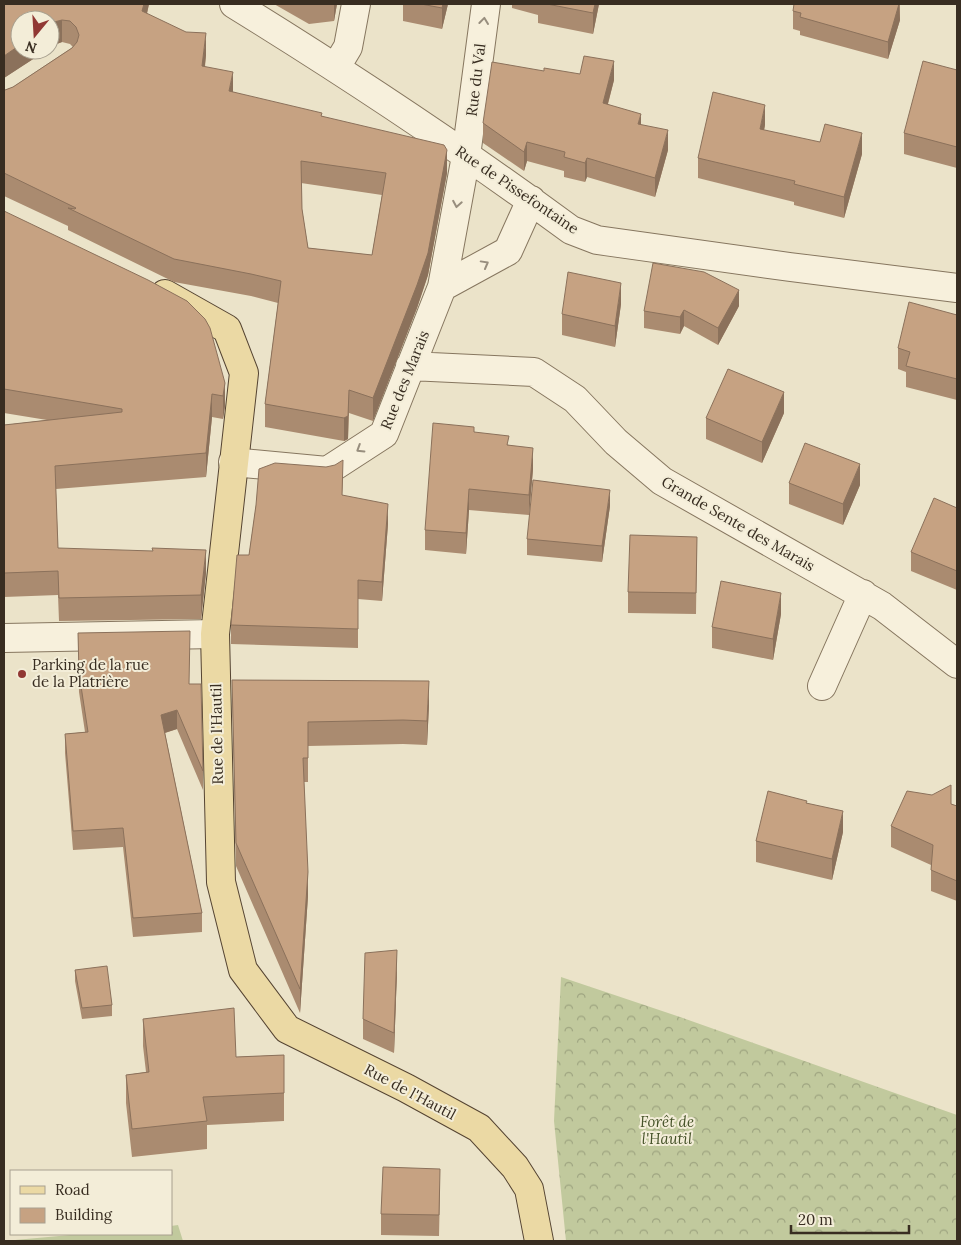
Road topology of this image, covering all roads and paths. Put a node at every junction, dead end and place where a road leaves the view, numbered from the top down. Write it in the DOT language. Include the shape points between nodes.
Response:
graph roads {
  1 [pos="234,4"];
  2 [pos="356,4"];
  3 [pos="486,4"];
  4 [pos="336,68"];
  5 [pos="466,156"];
  6 [pos="531,200"];
  7 [pos="146,285"];
  8 [pos="442,287"];
  9 [pos="957,288"];
  10 [pos="410,366"];
  11 [pos="233,462"];
  12 [pos="863,594"];
  13 [pos="215,634"];
  14 [pos="4,638"];
  15 [pos="957,664"];
  16 [pos="822,686"];
  17 [pos="539,1241"];
  1 -- 4 [label="street, Rue de Pissefontaine"];
  2 -- 4 [label="street" via="348,47"];
  5 -- 3 [label="street, Rue du Val, one-way"];
  4 -- 5 [label="street, Rue de Pissefontaine"];
  5 -- 6 [label="street, Rue de Pissefontaine"];
  5 -- 8 [label="street, Rue des Marais, one-way"];
  8 -- 6 [label="street, one-way" via="508,251"];
  6 -- 9 [label="street, Rue de Pissefontaine" via="571,230 597,240"];
  7 -- 11 [label="main road, Rue de l'Hautil" via="227,329 244,373"];
  8 -- 10 [label="street, Rue des Marais"];
  10 -- 11 [label="street, Rue des Marais, one-way" via="384,434 327,471"];
  10 -- 12 [label="street, Grande Sente des Marais" via="534,372 575,399 616,442 662,481"];
  11 -- 13 [label="main road, Rue de l'Hautil"];
  12 -- 15 [label="street, Grande Sente des Marais"];
  12 -- 16 [label="street"];
  13 -- 14 [label="street"];
  13 -- 17 [label="main road, Rue de l'Hautil" via="220,882 243,970 287,1029 479,1128 515,1167 530,1189"];
}
